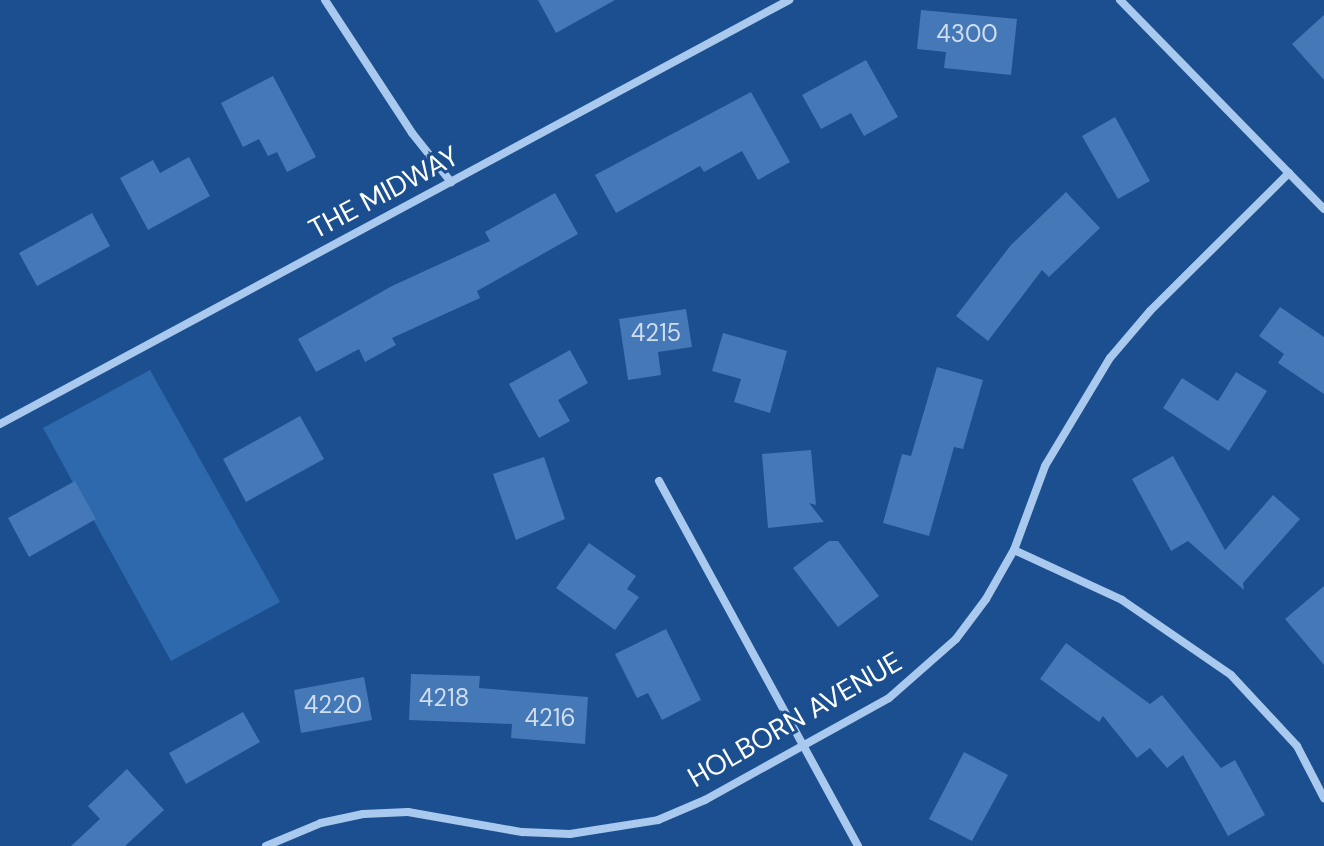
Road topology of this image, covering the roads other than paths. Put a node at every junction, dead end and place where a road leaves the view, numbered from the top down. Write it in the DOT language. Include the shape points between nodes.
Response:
graph roads {
  1 [pos="325,0"];
  2 [pos="789,0"];
  3 [pos="1120,0"];
  4 [pos="1289,173"];
  5 [pos="451,182"];
  6 [pos="1324,209"];
  7 [pos="0,424"];
  8 [pos="659,481"];
  9 [pos="1014,550"];
  10 [pos="802,747"];
  11 [pos="1324,798"];
  12 [pos="266,846"];
  13 [pos="858,846"];
  1 -- 5 [label="street" via="412,133"];
  2 -- 5 [label="street, THE MIDWAY"];
  3 -- 4 [label="street"];
  4 -- 6 [label="street"];
  4 -- 9 [label="street, HOLBORN AVENUE" via="1110,358 1045,466"];
  5 -- 7 [label="street, THE MIDWAY"];
  8 -- 10 [label="street"];
  9 -- 10 [label="street, HOLBORN AVENUE" via="986,599 925,671 889,698"];
  9 -- 11 [label="street" via="1122,600 1231,675 1297,746"];
  10 -- 12 [label="street, HOLBORN AVENUE" via="705,800 658,820 613,829 522,832 408,812 363,814 321,823"];
  10 -- 13 [label="street"];
}
